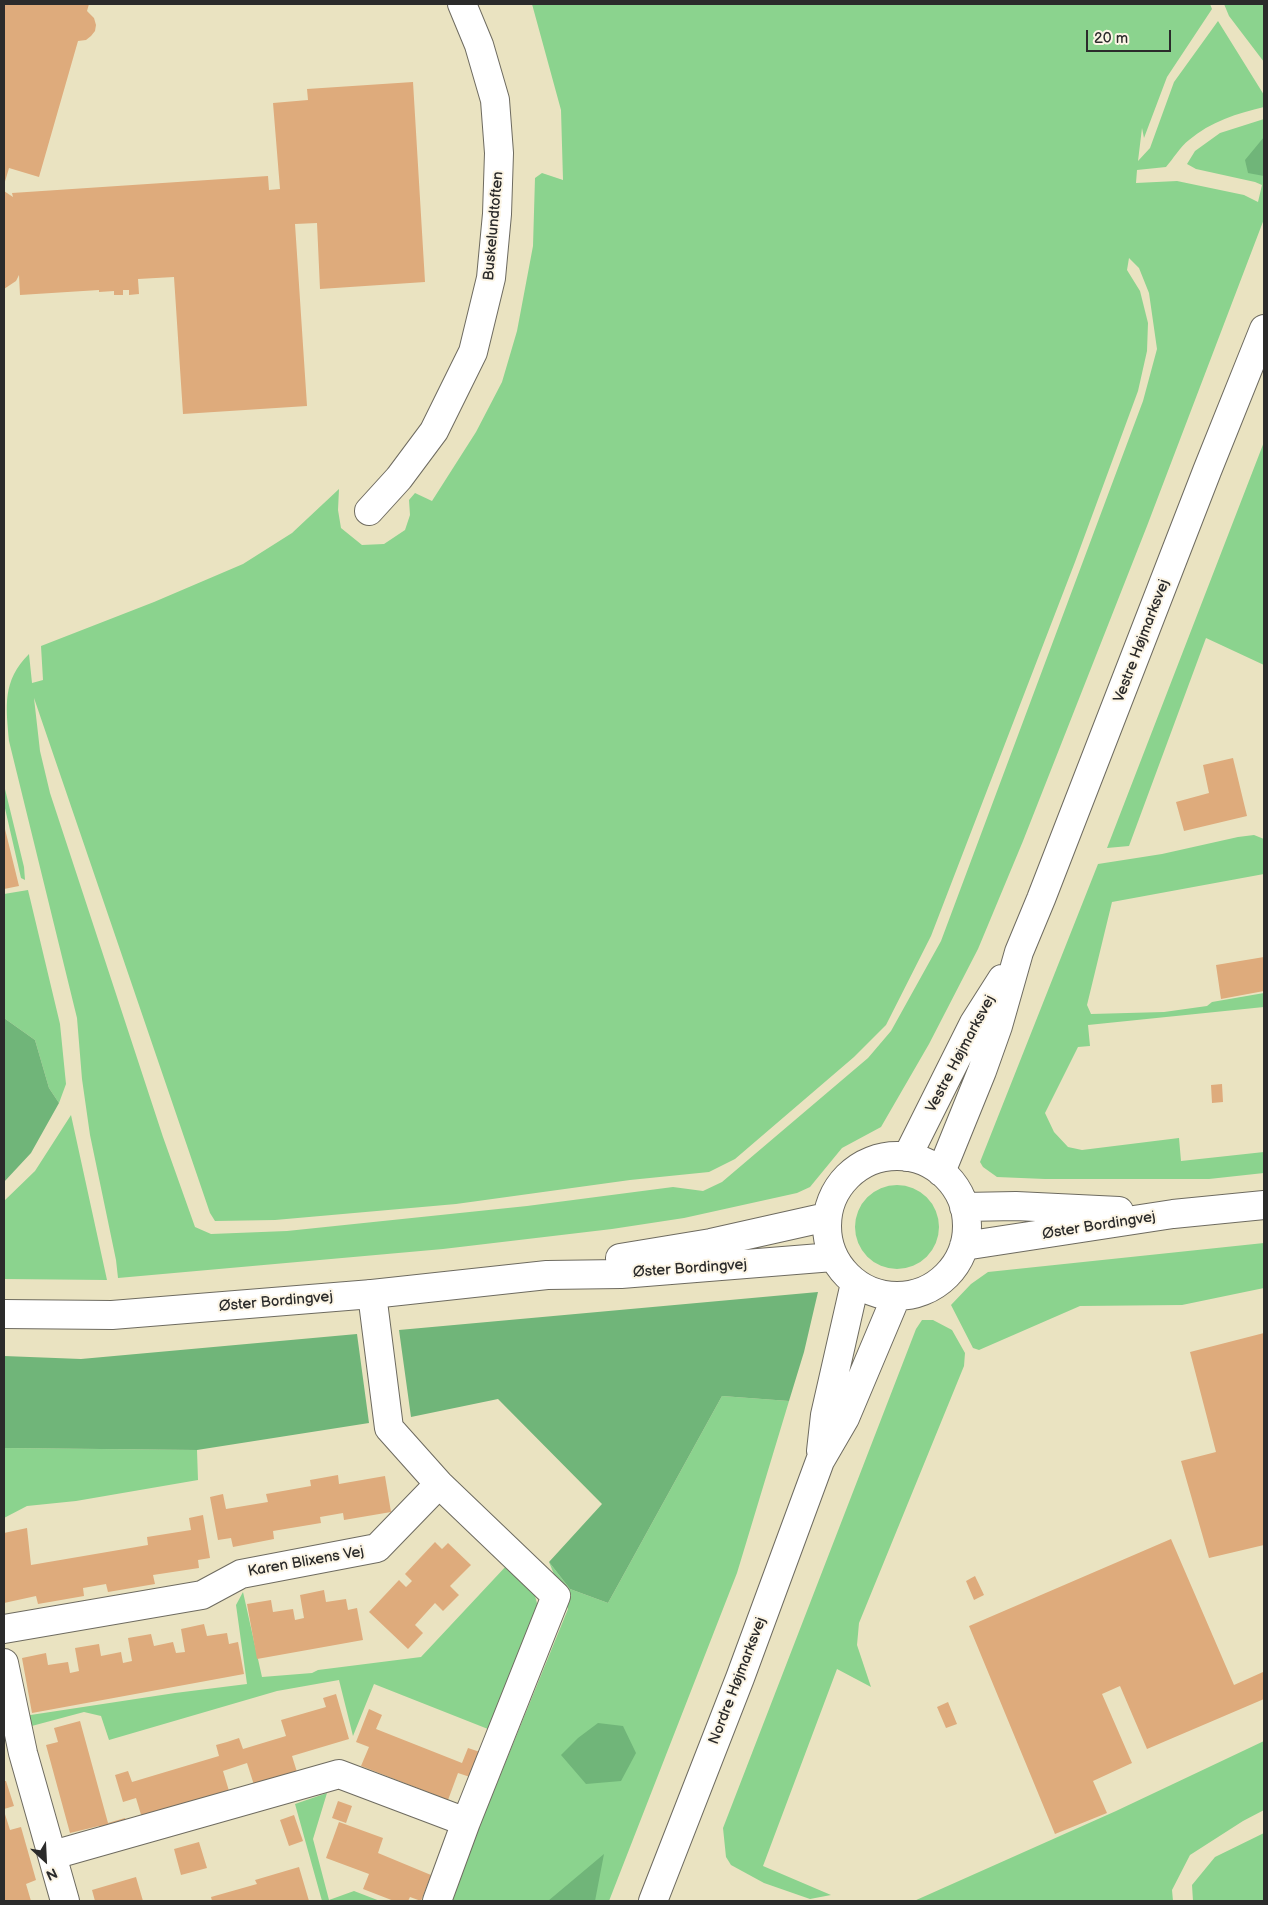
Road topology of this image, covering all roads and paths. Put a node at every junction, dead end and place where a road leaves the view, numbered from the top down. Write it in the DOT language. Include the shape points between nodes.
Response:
graph roads {
  1 [pos="462,4"];
  2 [pos="1264,329"];
  3 [pos="370,511"];
  4 [pos="1019,952"];
  5 [pos="907,1157"];
  6 [pos="940,1172"];
  7 [pos="1264,1205"];
  8 [pos="964,1207"];
  9 [pos="1173,1214"];
  10 [pos="827,1218"];
  11 [pos="964,1246"];
  12 [pos="833,1258"];
  13 [pos="547,1274"];
  14 [pos="855,1283"];
  15 [pos="372,1294"];
  16 [pos="896,1297"];
  17 [pos="4,1314"];
  18 [pos="820,1461"];
  19 [pos="439,1484"];
  20 [pos="4,1629"];
  21 [pos="4,1663"];
  22 [pos="466,1822"];
  23 [pos="53,1856"];
  24 [pos="65,1901"];
  25 [pos="437,1901"];
  26 [pos="653,1901"];
  1 -- 3 [label="street, Buskelundtoften" via="479,45 495,100 499,162 491,278 473,352 434,431"];
  2 -- 4 [label="street, Vestre Højmarksvej"];
  4 -- 5 [label="street, Vestre Højmarksvej" via="974,1023"];
  4 -- 6 [label="street, Vestre Højmarksvej" via="982,1071"];
  5 -- 6 [label="street" via="925,1162"];
  5 -- 10 [label="street" via="880,1158 849,1174 834,1194"];
  6 -- 8 [label="street" via="952,1182"];
  7 -- 9 [label="street, Øster Bordingvej"];
  8 -- 9 [label="street, Øster Bordingvej" via="1016,1206"];
  8 -- 11 [label="street" via="967,1220"];
  9 -- 11 [label="street, Øster Bordingvej"];
  10 -- 12 [label="street" via="827,1238"];
  10 -- 13 [label="street, Øster Bordingvej"];
  11 -- 16 [label="street" via="949,1274 936,1285 920,1293"];
  12 -- 13 [label="street, Øster Bordingvej" via="621,1274"];
  12 -- 14 [label="street"];
  13 -- 15 [label="street, Øster Bordingvej"];
  14 -- 16 [label="street" via="874,1293"];
  14 -- 18 [label="street, Nordre Højmarksvej" via="825,1415"];
  15 -- 17 [label="street, Øster Bordingvej" via="112,1315"];
  15 -- 19 [label="street" via="389,1428"];
  16 -- 18 [label="street, Nordre Højmarksvej" via="844,1418"];
  18 -- 26 [label="street, Nordre Højmarksvej"];
  19 -- 20 [label="street, Karen Blixens Vej" via="377,1548 241,1574 202,1595"];
  19 -- 22 [label="street" via="556,1596"];
  21 -- 23 [label="street" via="22,1753"];
  22 -- 23 [label="street" via="339,1774"];
  22 -- 25 [label="street"];
  23 -- 24 [label="street"];
}
